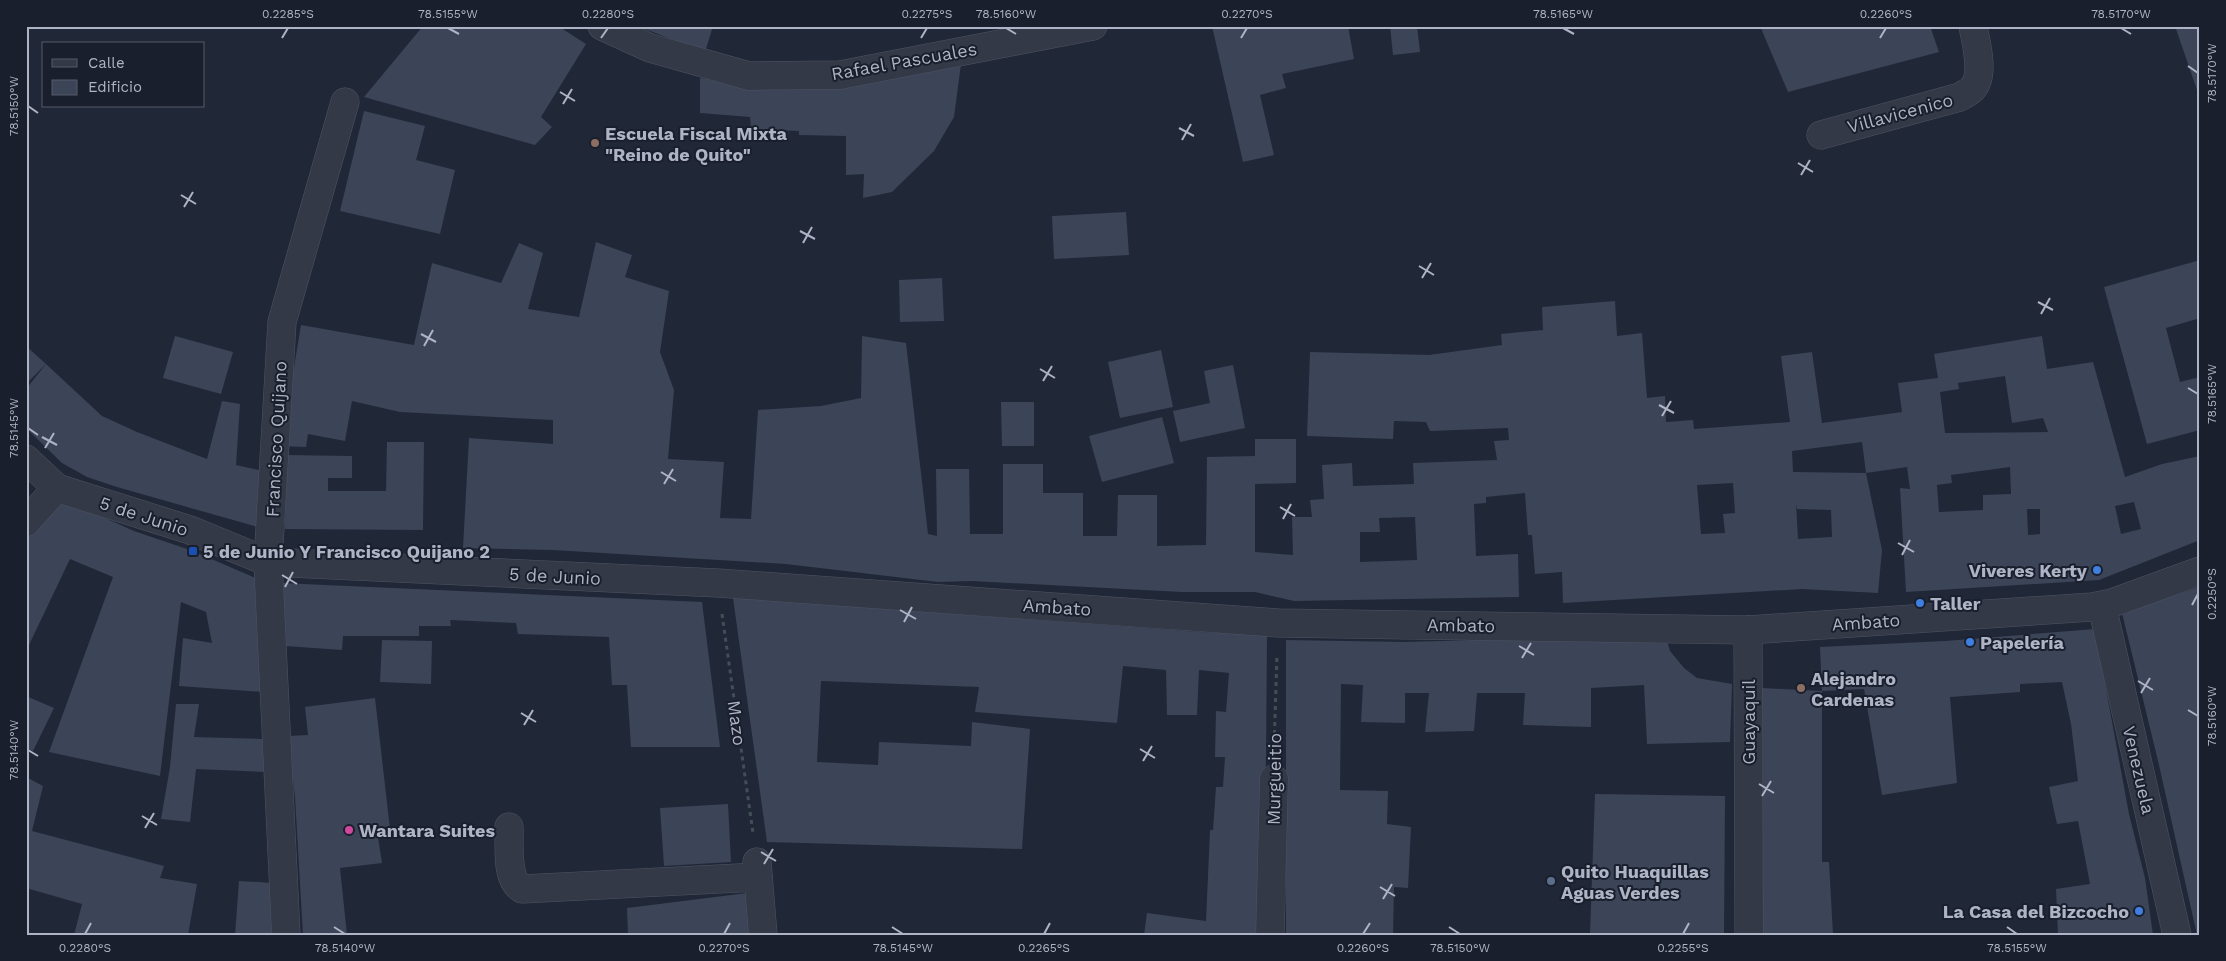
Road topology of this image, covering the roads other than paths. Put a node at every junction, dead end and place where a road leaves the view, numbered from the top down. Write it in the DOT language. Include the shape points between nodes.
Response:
graph roads {
  1 [pos="602,26"];
  2 [pos="1093,26"];
  3 [pos="1974,26"];
  4 [pos="345,102"];
  5 [pos="1821,135"];
  6 [pos="26,460"];
  7 [pos="57,488"];
  8 [pos="26,522"];
  9 [pos="268,562"];
  10 [pos="2200,570"];
  11 [pos="719,594"];
  12 [pos="2102,606"];
  13 [pos="1748,630"];
  14 [pos="1274,779"];
  15 [pos="509,827"];
  16 [pos="286,935"];
  17 [pos="763,935"];
  18 [pos="1270,935"];
  19 [pos="1750,935"];
  20 [pos="2177,935"];
  1 -- 2 [label="street, Rafael Pascuales" via="650,48 749,76 840,75"];
  3 -- 5 [label="street, Villavicenico" via="1978,65 1974,88 1960,97"];
  4 -- 9 [label="street, Francisco Quijano" via="282,322"];
  6 -- 7 [label="street, 5 de Junio"];
  7 -- 8 [label="street"];
  7 -- 9 [label="street, 5 de Junio" via="190,530"];
  9 -- 11 [label="street, 5 de Junio"];
  9 -- 16 [label="street, Francisco Quijano"];
  10 -- 12 [label="street, Ambato"];
  11 -- 13 [label="street, Ambato" via="1278,623"];
  12 -- 13 [label="street, Ambato"];
  12 -- 20 [label="street, Venezuela"];
  13 -- 19 [label="street, Guayaquil"];
  14 -- 18 [label="street, Murgueitio"];
  15 -- 17 [label="street" via="511,876 522,889 756,860"];
}
